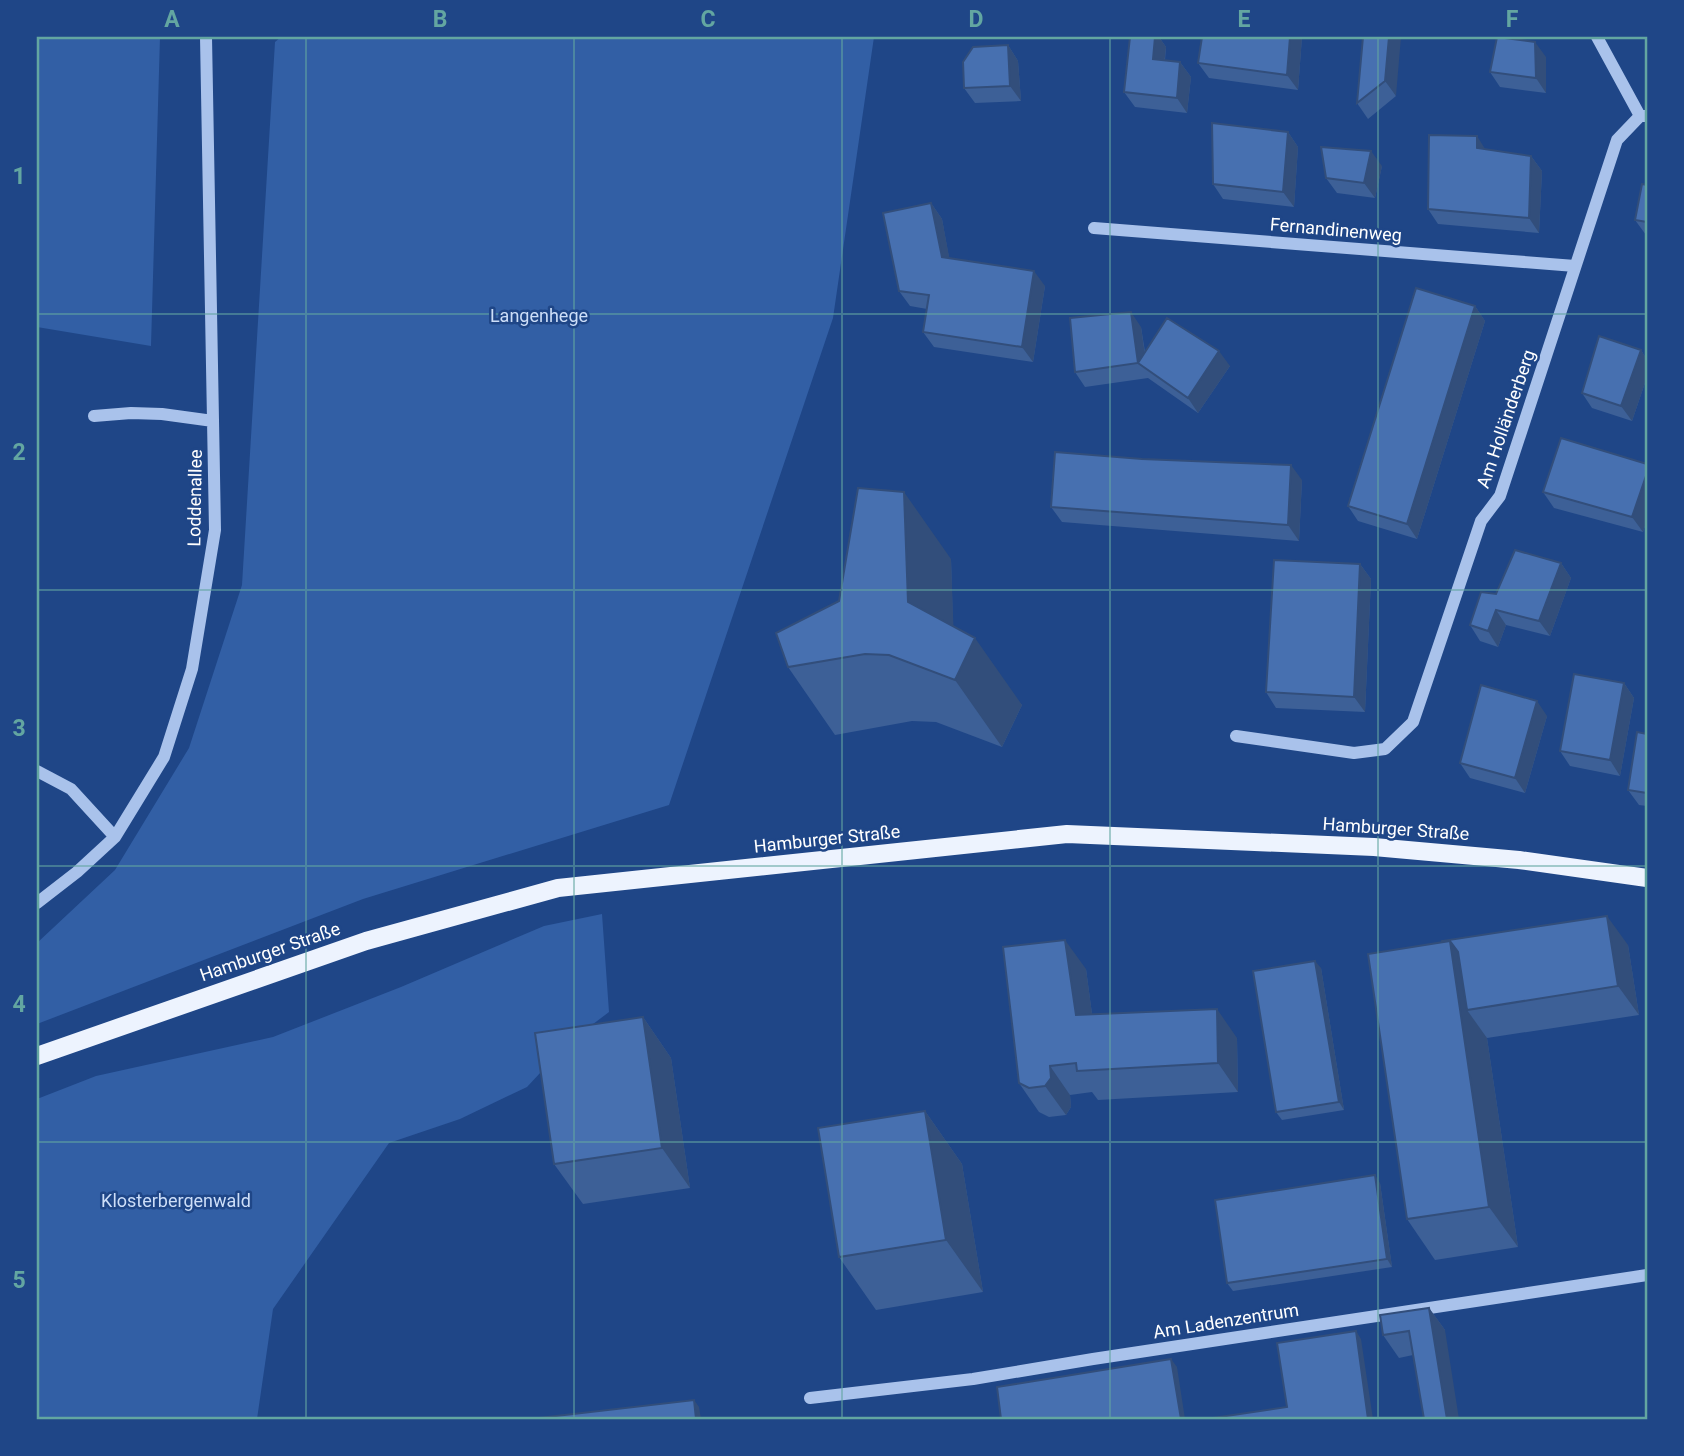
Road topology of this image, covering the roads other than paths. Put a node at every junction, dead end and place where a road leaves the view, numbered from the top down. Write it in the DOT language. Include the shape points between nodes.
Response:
graph roads {
  1 [pos="206,37"];
  2 [pos="1597,37"];
  3 [pos="1644,116"];
  4 [pos="1094,228"];
  5 [pos="1575,266"];
  6 [pos="94,416"];
  7 [pos="213,421"];
  8 [pos="1236,736"];
  9 [pos="37,771"];
  10 [pos="115,837"];
  11 [pos="1647,878"];
  12 [pos="37,903"];
  13 [pos="37,1056"];
  14 [pos="1647,1275"];
  15 [pos="810,1398"];
  1 -- 7 [label="street, Loddenallee"];
  2 -- 3 [label="street"];
  3 -- 5 [label="street, Am Holländerberg" via="1616,140"];
  4 -- 5 [label="street, Fernandinenweg"];
  5 -- 8 [label="street, Am Holländerberg" via="1500,496 1480,521 1413,722 1385,749 1354,753"];
  6 -- 7 [label="street" via="162,414"];
  7 -- 10 [label="street, Loddenallee" via="215,530 192,669 164,757"];
  9 -- 10 [label="street" via="71,789"];
  10 -- 12 [label="street, Loddenallee"];
  11 -- 13 [label="main road, Hamburger Straße" via="1374,847 1067,834 558,888 366,941"];
  14 -- 15 [label="street, Am Ladenzentrum" via="972,1379"];
}
